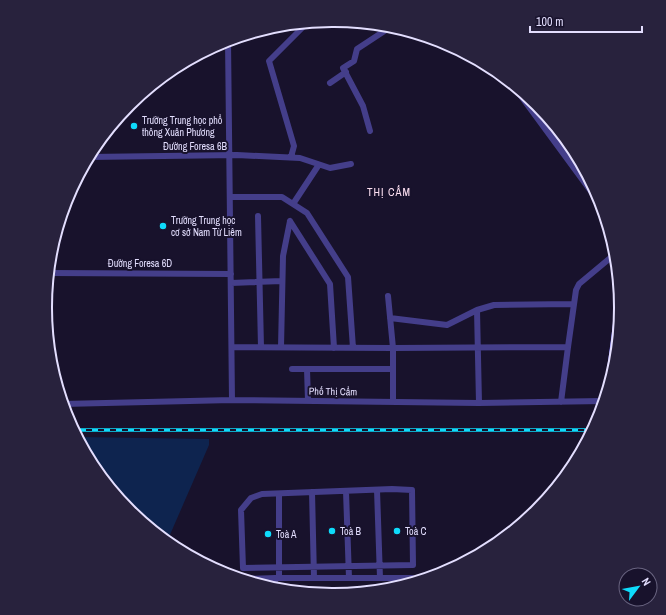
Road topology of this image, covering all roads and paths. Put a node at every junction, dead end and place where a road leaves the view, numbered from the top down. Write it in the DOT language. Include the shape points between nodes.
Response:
graph roads {
  1 [pos="301,29"];
  2 [pos="384,31"];
  3 [pos="228,47"];
  4 [pos="346,72"];
  5 [pos="330,84"];
  6 [pos="534,113"];
  7 [pos="370,132"];
  8 [pos="229,155"];
  9 [pos="97,157"];
  10 [pos="291,157"];
  11 [pos="351,164"];
  12 [pos="318,166"];
  13 [pos="582,177"];
  14 [pos="230,197"];
  15 [pos="293,204"];
  16 [pos="258,216"];
  17 [pos="609,259"];
  18 [pos="55,273"];
  19 [pos="231,274"];
  20 [pos="282,281"];
  21 [pos="231,282"];
  22 [pos="259,282"];
  23 [pos="388,296"];
  24 [pos="573,304"];
  25 [pos="477,310"];
  26 [pos="390,318"];
  27 [pos="232,347"];
  28 [pos="261,347"];
  29 [pos="568,347"];
  30 [pos="281,348"];
  31 [pos="334,348"];
  32 [pos="353,348"];
  33 [pos="394,348"];
  34 [pos="477,348"];
  35 [pos="292,369"];
  36 [pos="307,369"];
  37 [pos="393,369"];
  38 [pos="232,400"];
  39 [pos="308,401"];
  40 [pos="393,402"];
  41 [pos="561,402"];
  42 [pos="597,402"];
  43 [pos="69,404"];
  44 [pos="479,404"];
  45 [pos="377,490"];
  46 [pos="346,491"];
  47 [pos="312,492"];
  48 [pos="279,494"];
  49 [pos="348,566"];
  50 [pos="380,566"];
  51 [pos="279,567"];
  52 [pos="314,567"];
  53 [pos="262,578"];
  54 [pos="277,578"];
  55 [pos="314,578"];
  56 [pos="349,578"];
  57 [pos="380,578"];
  58 [pos="400,580"];
  59 [pos="276,582"];
  1 -- 10 [label="street" via="270,61 294,146"];
  2 -- 4 [label="street" via="358,49 354,61 343,68"];
  3 -- 8 [label="street"];
  4 -- 5 [label="street"];
  4 -- 7 [label="street" via="363,106"];
  6 -- 13 [label="street"];
  8 -- 9 [label="street, Đường Foresa 6B"];
  8 -- 10 [label="street, Đường Foresa 6B"];
  8 -- 14 [label="street"];
  10 -- 12 [label="street, Đường Foresa 6B"];
  11 -- 12 [label="street" via="330,168"];
  12 -- 15 [label="street"];
  14 -- 15 [label="street" via="282,197"];
  14 -- 19 [label="street"];
  15 -- 32 [label="street" via="307,213 348,276"];
  16 -- 22 [label="street"];
  17 -- 24 [label="street" via="579,284"];
  18 -- 19 [label="street, Đường Foresa 6D"];
  19 -- 21 [label="street"];
  20 -- 22 [label="street"];
  20 -- 30 [label="street"];
  20 -- 31 [label="street" via="283,256 290,221 330,284"];
  21 -- 22 [label="street"];
  21 -- 27 [label="street"];
  22 -- 28 [label="street"];
  23 -- 26 [label="street"];
  24 -- 25 [label="street" via="494,305"];
  24 -- 29 [label="street"];
  25 -- 26 [label="street" via="447,325"];
  25 -- 34 [label="street"];
  26 -- 33 [label="street"];
  27 -- 28 [label="street"];
  27 -- 38 [label="street"];
  28 -- 30 [label="street"];
  29 -- 34 [label="street"];
  29 -- 41 [label="street"];
  30 -- 31 [label="street"];
  31 -- 32 [label="street"];
  32 -- 33 [label="street"];
  33 -- 34 [label="street"];
  33 -- 37 [label="street"];
  34 -- 44 [label="street"];
  35 -- 36 [label="street"];
  36 -- 37 [label="street"];
  36 -- 39 [label="street"];
  37 -- 40 [label="street"];
  38 -- 39 [label="street, Phố Thị Cẩm"];
  38 -- 43 [label="street, Phố Thị Cẩm"];
  39 -- 40 [label="street, Phố Thị Cẩm"];
  40 -- 44 [label="street, Phố Thị Cẩm"];
  41 -- 42 [label="street, Phố Thị Cẩm"];
  41 -- 44 [label="street, Phố Thị Cẩm"];
  45 -- 46 [label="street"];
  45 -- 50 [label="street"];
  45 -- 50 [label="street" via="412,490 413,565"];
  46 -- 47 [label="street"];
  46 -- 49 [label="street"];
  47 -- 48 [label="street"];
  47 -- 52 [label="street"];
  48 -- 51 [label="street"];
  48 -- 51 [label="street" via="262,494 251,498 241,510 243,568"];
  49 -- 50 [label="street"];
  49 -- 52 [label="street"];
  49 -- 56 [label="street"];
  50 -- 57 [label="street"];
  51 -- 52 [label="street"];
  51 -- 54 [label="street"];
  52 -- 55 [label="street"];
  53 -- 54 [label="street"];
  54 -- 55 [label="street"];
  54 -- 59 [label="street"];
  55 -- 56 [label="street"];
  56 -- 57 [label="street"];
  57 -- 58 [label="street"];
}
